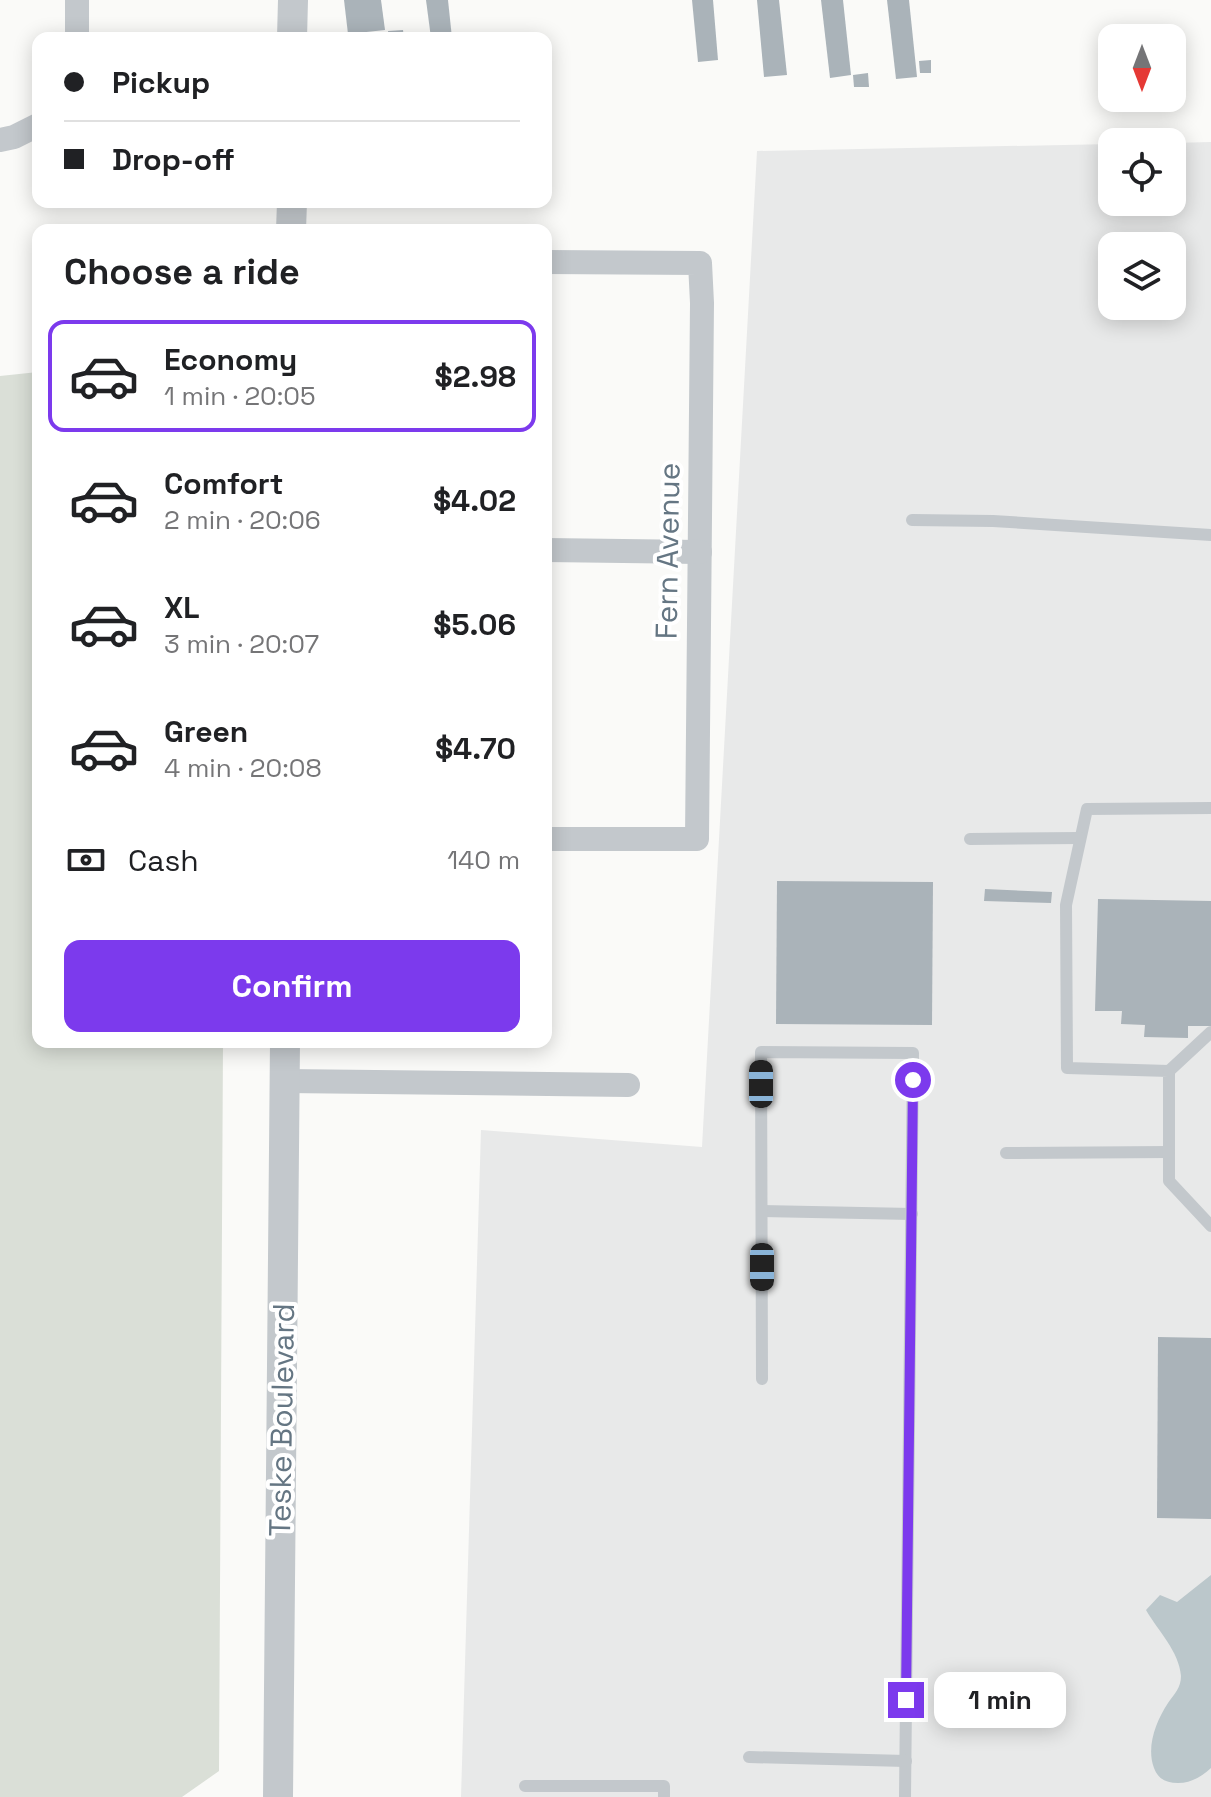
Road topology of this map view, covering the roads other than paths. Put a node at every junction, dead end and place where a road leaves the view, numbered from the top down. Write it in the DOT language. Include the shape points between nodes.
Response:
graph roads {
  1 [pos="77,0"];
  2 [pos="293,0"];
  3 [pos="77,32"];
  4 [pos="292,32"];
  5 [pos="32,128"];
  6 [pos="0,140"];
  7 [pos="552,262"];
  8 [pos="912,520"];
  9 [pos="1211,535"];
  10 [pos="552,550"];
  11 [pos="700,552"];
  12 [pos="1211,808"];
  13 [pos="1080,838"];
  14 [pos="552,839"];
  15 [pos="970,839"];
  16 [pos="1211,1032"];
  17 [pos="285,1048"];
  18 [pos="1169,1071"];
  19 [pos="285,1081"];
  20 [pos="628,1085"];
  21 [pos="1169,1152"];
  22 [pos="1006,1153"];
  23 [pos="762,1211"];
  24 [pos="912,1214"];
  25 [pos="1211,1226"];
  26 [pos="762,1379"];
  27 [pos="749,1757"];
  28 [pos="906,1761"];
  29 [pos="525,1786"];
  30 [pos="278,1797"];
  31 [pos="664,1797"];
  32 [pos="905,1797"];
  1 -- 3 [label="street"];
  2 -- 4 [label="street"];
  5 -- 6 [label="street"];
  7 -- 11 [label="street, Fern Avenue" via="700,263"];
  8 -- 9 [label="lane"];
  10 -- 11 [label="street"];
  11 -- 14 [label="street, Fern Avenue" via="697,839"];
  12 -- 13 [label="lane" via="1087,809"];
  13 -- 15 [label="lane"];
  13 -- 18 [label="lane" via="1066,905 1067,1068"];
  16 -- 18 [label="lane"];
  17 -- 19 [label="street, Teske Boulevard"];
  18 -- 21 [label="lane"];
  19 -- 20 [label="street"];
  19 -- 30 [label="street, Teske Boulevard"];
  21 -- 22 [label="lane"];
  21 -- 25 [label="lane" via="1169,1181"];
  23 -- 24 [label="lane"];
  23 -- 24 [label="lane" via="761,1052 913,1053"];
  23 -- 26 [label="lane"];
  24 -- 28 [label="lane"];
  27 -- 28 [label="lane"];
  28 -- 32 [label="lane"];
  29 -- 31 [label="lane" via="664,1786"];
}
